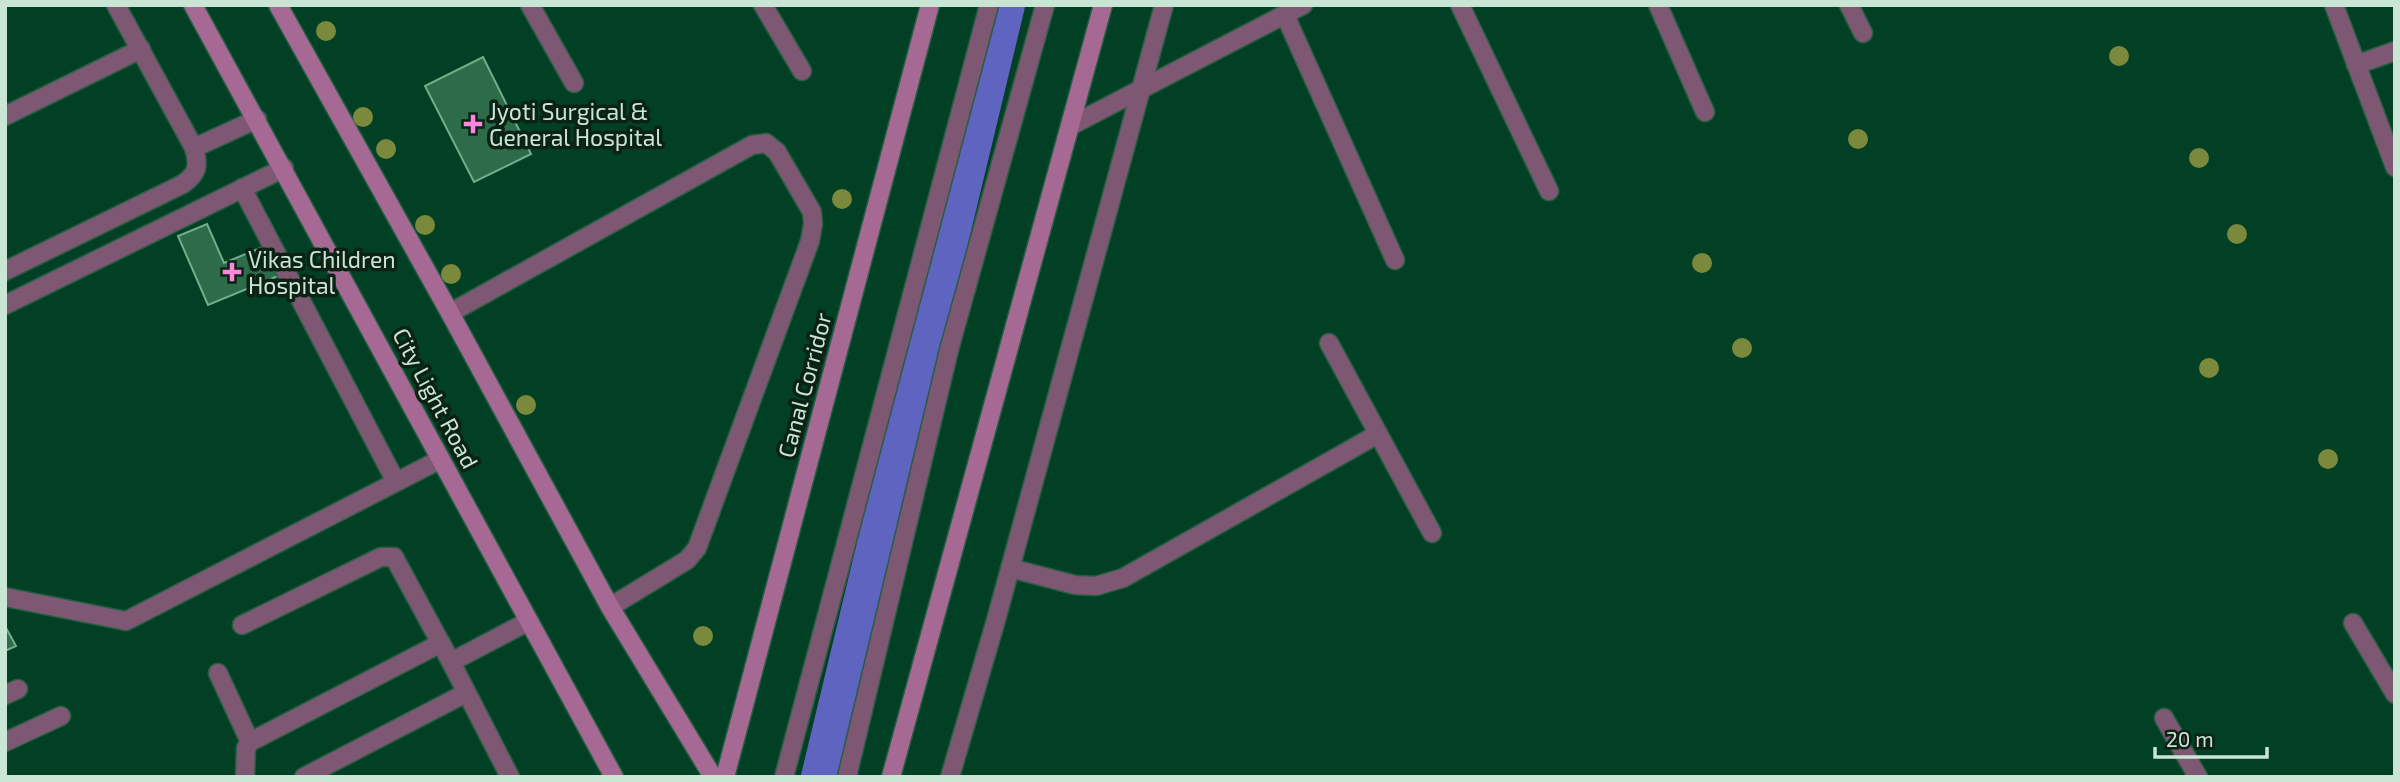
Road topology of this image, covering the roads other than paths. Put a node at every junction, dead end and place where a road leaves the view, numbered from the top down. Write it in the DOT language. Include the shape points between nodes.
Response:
graph roads {
  1 [pos="116,5"];
  2 [pos="193,5"];
  3 [pos="278,5"];
  4 [pos="530,5"];
  5 [pos="763,5"];
  6 [pos="930,5"];
  7 [pos="989,5"];
  8 [pos="1045,5"];
  9 [pos="1103,5"];
  10 [pos="1164,5"];
  11 [pos="1303,5"];
  12 [pos="1460,5"];
  13 [pos="1657,5"];
  14 [pos="1849,5"];
  15 [pos="2334,5"];
  16 [pos="1285,15"];
  17 [pos="1863,33"];
  18 [pos="141,48"];
  19 [pos="2395,51"];
  20 [pos="2356,65"];
  21 [pos="802,71"];
  22 [pos="574,83"];
  23 [pos="1142,89"];
  24 [pos="1705,112"];
  25 [pos="5,116"];
  26 [pos="257,120"];
  27 [pos="1072,125"];
  28 [pos="194,148"];
  29 [pos="2395,167"];
  30 [pos="284,168"];
  31 [pos="242,188"];
  32 [pos="1549,191"];
  33 [pos="1395,260"];
  34 [pos="5,271"];
  35 [pos="5,305"];
  36 [pos="450,313"];
  37 [pos="1329,343"];
  38 [pos="1378,434"];
  39 [pos="441,459"];
  40 [pos="396,482"];
  41 [pos="1432,533"];
  42 [pos="1010,568"];
  43 [pos="5,597"];
  44 [pos="610,607"];
  45 [pos="529,621"];
  46 [pos="2353,623"];
  47 [pos="242,625"];
  48 [pos="441,643"];
  49 [pos="451,662"];
  50 [pos="218,673"];
  51 [pos="466,693"];
  52 [pos="2395,694"];
  53 [pos="61,716"];
  54 [pos="2164,718"];
  55 [pos="5,742"];
  56 [pos="250,742"];
  57 [pos="245,777"];
  58 [pos="304,777"];
  59 [pos="510,777"];
  60 [pos="614,777"];
  61 [pos="713,777"];
  62 [pos="724,777"];
  63 [pos="784,777"];
  64 [pos="847,777"];
  65 [pos="891,777"];
  66 [pos="950,777"];
  67 [pos="2199,777"];
  1 -- 18 [label="street"];
  2 -- 26 [label="main road, City Light Road"];
  3 -- 36 [label="main road"];
  4 -- 22 [label="street"];
  5 -- 21 [label="street"];
  6 -- 62 [label="main road, Canal Corridor"];
  7 -- 63 [label="street"];
  8 -- 64 [label="street" via="949,350"];
  9 -- 27 [label="main road"];
  10 -- 23 [label="street"];
  11 -- 16 [label="street"];
  12 -- 32 [label="street"];
  13 -- 24 [label="street"];
  14 -- 17 [label="street"];
  15 -- 20 [label="street"];
  16 -- 23 [label="street"];
  16 -- 33 [label="street"];
  18 -- 25 [label="street"];
  18 -- 28 [label="street"];
  19 -- 20 [label="street"];
  20 -- 29 [label="street"];
  23 -- 27 [label="street"];
  23 -- 42 [label="street"];
  26 -- 28 [label="street"];
  26 -- 30 [label="main road, City Light Road"];
  27 -- 65 [label="main road"];
  28 -- 34 [label="street" via="195,175 183,184"];
  30 -- 31 [label="street"];
  30 -- 39 [label="main road, City Light Road"];
  31 -- 35 [label="street"];
  31 -- 40 [label="street"];
  36 -- 44 [label="main road"];
  36 -- 44 [label="street" via="752,145 766,143 778,152 811,212 810,241 697,548 687,560"];
  37 -- 38 [label="street"];
  38 -- 41 [label="street"];
  38 -- 42 [label="street" via="1123,578 1086,586"];
  39 -- 40 [label="street"];
  39 -- 45 [label="main road, City Light Road"];
  40 -- 43 [label="street" via="126,621"];
  42 -- 66 [label="street"];
  44 -- 61 [label="main road"];
  45 -- 49 [label="street"];
  45 -- 60 [label="main road, City Light Road"];
  46 -- 52 [label="street"];
  47 -- 48 [label="street" via="388,556 399,565"];
  48 -- 49 [label="street"];
  48 -- 56 [label="street"];
  49 -- 51 [label="street"];
  50 -- 56 [label="street"];
  51 -- 58 [label="street"];
  51 -- 59 [label="street"];
  53 -- 55 [label="street"];
  54 -- 67 [label="street"];
  56 -- 57 [label="street"];
}
